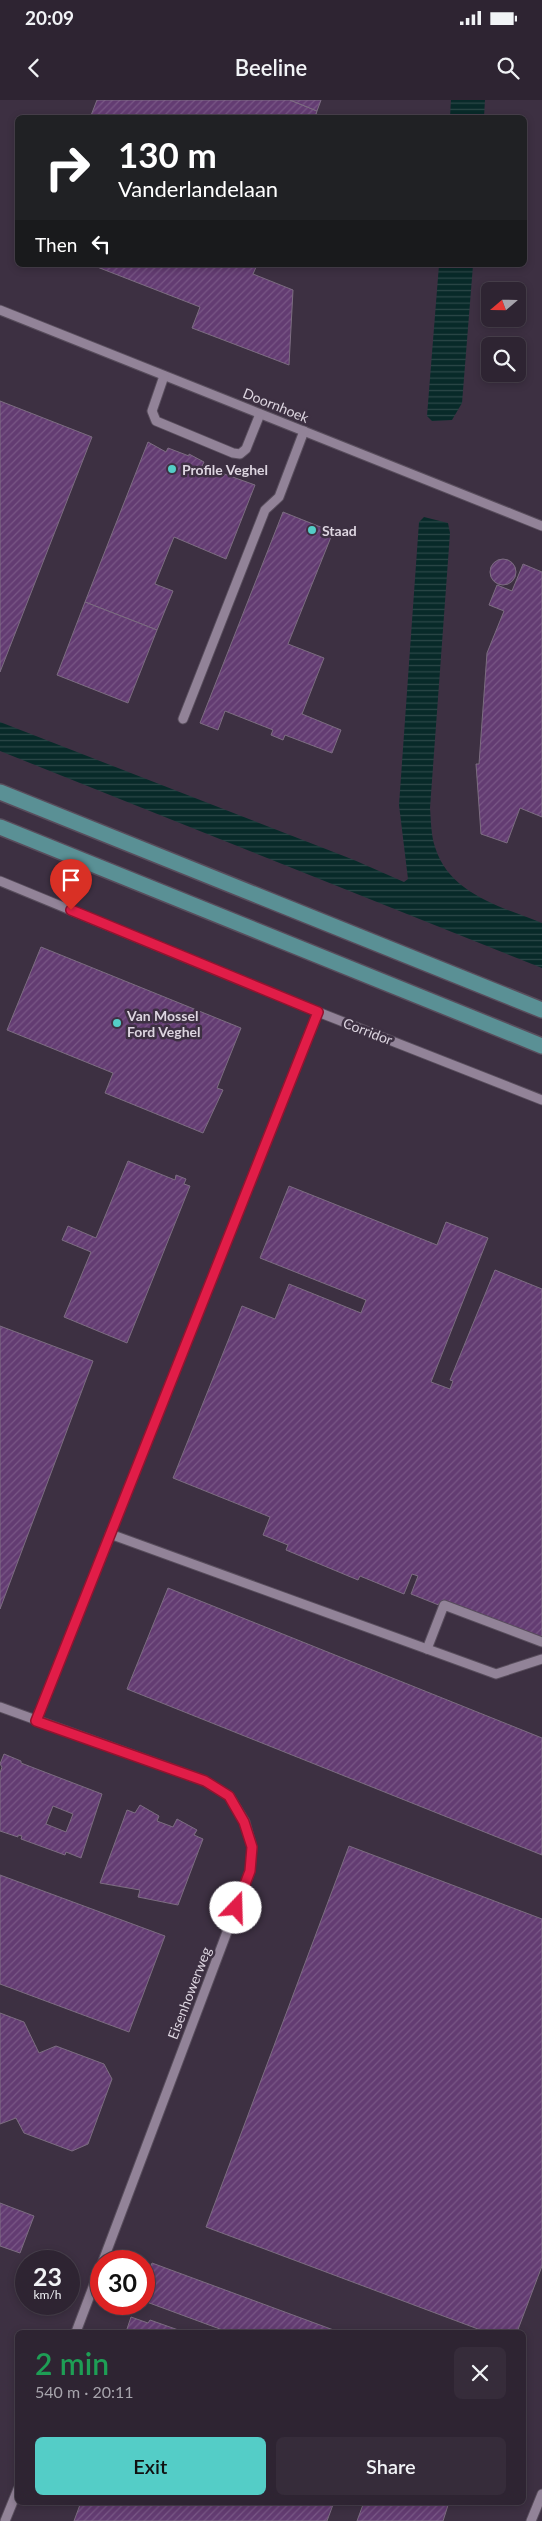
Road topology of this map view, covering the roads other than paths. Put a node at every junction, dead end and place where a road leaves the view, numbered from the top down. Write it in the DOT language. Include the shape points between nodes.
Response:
graph roads {
  1 [pos="0,310"];
  2 [pos="164,376"];
  3 [pos="260,414"];
  4 [pos="304,431"];
  5 [pos="542,526"];
  6 [pos="183,719"];
  7 [pos="0,792"];
  8 [pos="0,827"];
  9 [pos="0,881"];
  10 [pos="542,1010"];
  11 [pos="318,1012"];
  12 [pos="542,1046"];
  13 [pos="542,1100"];
  14 [pos="110,1534"];
  15 [pos="542,1642"];
  16 [pos="427,1650"];
  17 [pos="542,1658"];
  18 [pos="0,1707"];
  19 [pos="36,1721"];
  20 [pos="107,2250"];
  21 [pos="90,2295"];
  22 [pos="77,2330"];
  23 [pos="542,2494"];
  24 [pos="15,2496"];
  25 [pos="5,2521"];
  26 [pos="531,2521"];
  1 -- 2 [label="street, Doornhoek"];
  2 -- 3 [label="street, Doornhoek"];
  2 -- 3 [label="street" via="152,411 156,421 233,453 240,454 246,449"];
  3 -- 4 [label="street, Doornhoek"];
  4 -- 5 [label="street, Doornhoek"];
  4 -- 6 [label="street" via="279,497 265,510"];
  7 -- 10 [label="main road"];
  8 -- 12 [label="main road"];
  9 -- 11 [label="street, Corridor"];
  11 -- 13 [label="street, Corridor"];
  11 -- 14 [label="street"];
  14 -- 16 [label="street"];
  14 -- 19 [label="street"];
  15 -- 16 [label="street" via="444,1605"];
  16 -- 17 [label="street" via="496,1674"];
  18 -- 19 [label="street, Eisenhowerweg"];
  19 -- 20 [label="street, Eisenhowerweg" via="205,1781 229,1796 244,1822 252,1847 250,1871"];
  21 -- 22 [label="street"];
  23 -- 26 [label="street"];
  24 -- 25 [label="street"];
}
